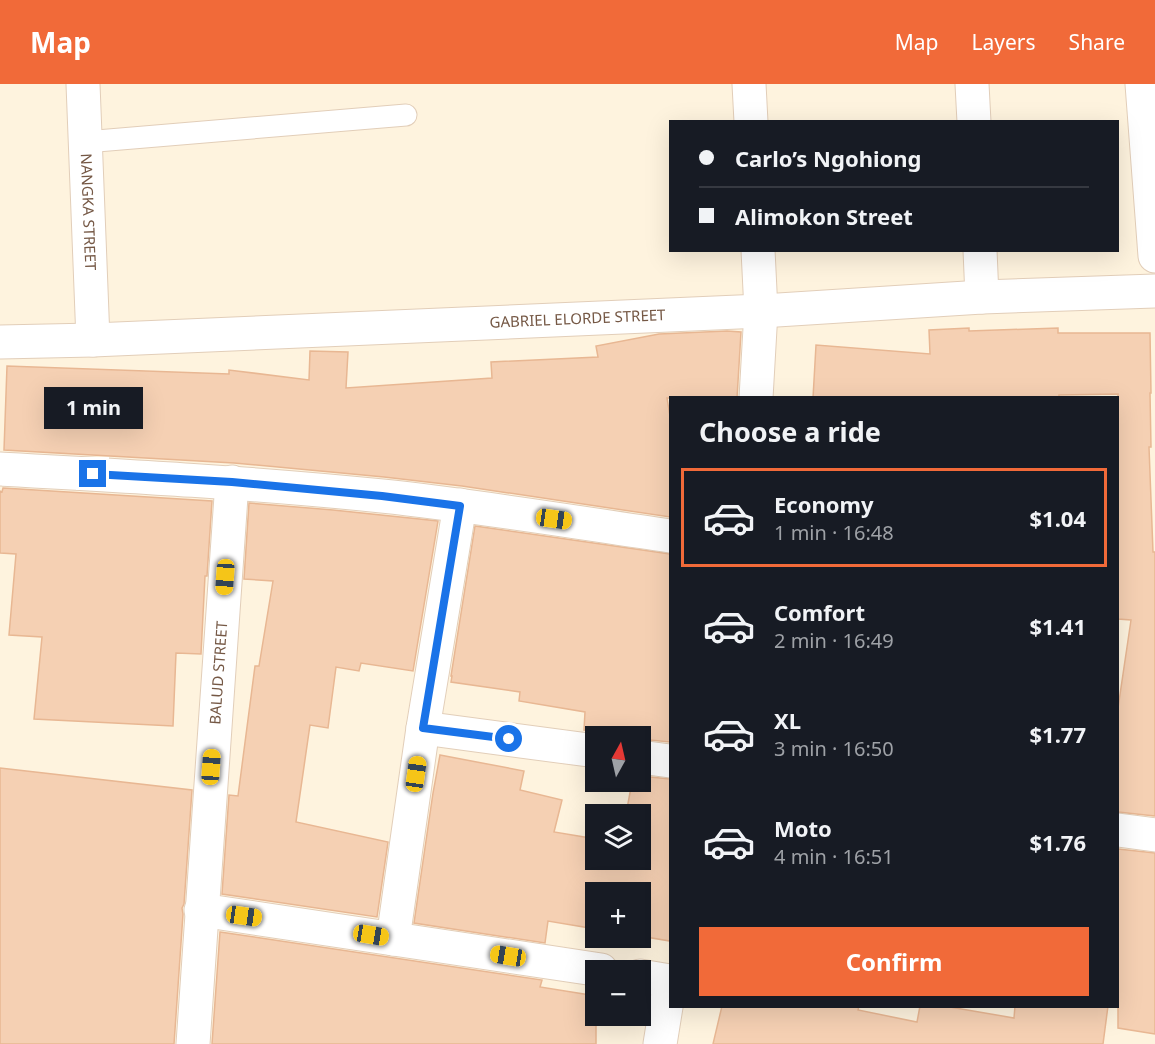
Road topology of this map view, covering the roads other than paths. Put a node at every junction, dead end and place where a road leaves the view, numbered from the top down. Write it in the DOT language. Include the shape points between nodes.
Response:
graph roads {
  1 [pos="82,84"];
  2 [pos="749,84"];
  3 [pos="972,84"];
  4 [pos="1142,84"];
  5 [pos="406,115"];
  6 [pos="751,120"];
  7 [pos="974,120"];
  8 [pos="85,142"];
  9 [pos="758,252"];
  10 [pos="980,252"];
  11 [pos="1155,256"];
  12 [pos="1155,291"];
  13 [pos="982,297"];
  14 [pos="761,311"];
  15 [pos="93,340"];
  16 [pos="0,342"];
  17 [pos="756,396"];
  18 [pos="0,469"];
  19 [pos="232,482"];
  20 [pos="460,506"];
  21 [pos="669,536"];
  22 [pos="423,728"];
  23 [pos="585,750"];
  24 [pos="651,758"];
  25 [pos="669,761"];
  26 [pos="1119,830"];
  27 [pos="1155,836"];
  28 [pos="201,910"];
  29 [pos="393,939"];
  30 [pos="585,968"];
  31 [pos="651,978"];
  32 [pos="669,981"];
  33 [pos="669,987"];
  34 [pos="193,1044"];
  35 [pos="660,1044"];
  1 -- 8 [label="street, NANGKA STREET"];
  2 -- 6 [label="street"];
  3 -- 7 [label="street"];
  4 -- 11 [label="street"];
  5 -- 8 [label="lane"];
  8 -- 15 [label="street, NANGKA STREET"];
  9 -- 14 [label="street"];
  10 -- 13 [label="street"];
  12 -- 13 [label="street, GABRIEL ELORDE STREET"];
  13 -- 14 [label="street, GABRIEL ELORDE STREET"];
  14 -- 15 [label="street, GABRIEL ELORDE STREET"];
  14 -- 17 [label="street"];
  15 -- 16 [label="street, GABRIEL ELORDE STREET"];
  18 -- 19 [label="street"];
  19 -- 20 [label="street"];
  19 -- 28 [label="street, BALUD STREET"];
  20 -- 21 [label="street"];
  20 -- 22 [label="street"];
  22 -- 23 [label="street"];
  22 -- 29 [label="street"];
  24 -- 25 [label="street"];
  26 -- 27 [label="street"];
  28 -- 29 [label="street"];
  28 -- 34 [label="street, BALUD STREET"];
  29 -- 30 [label="street"];
  31 -- 32 [label="street"];
  33 -- 35 [label="street"];
}
